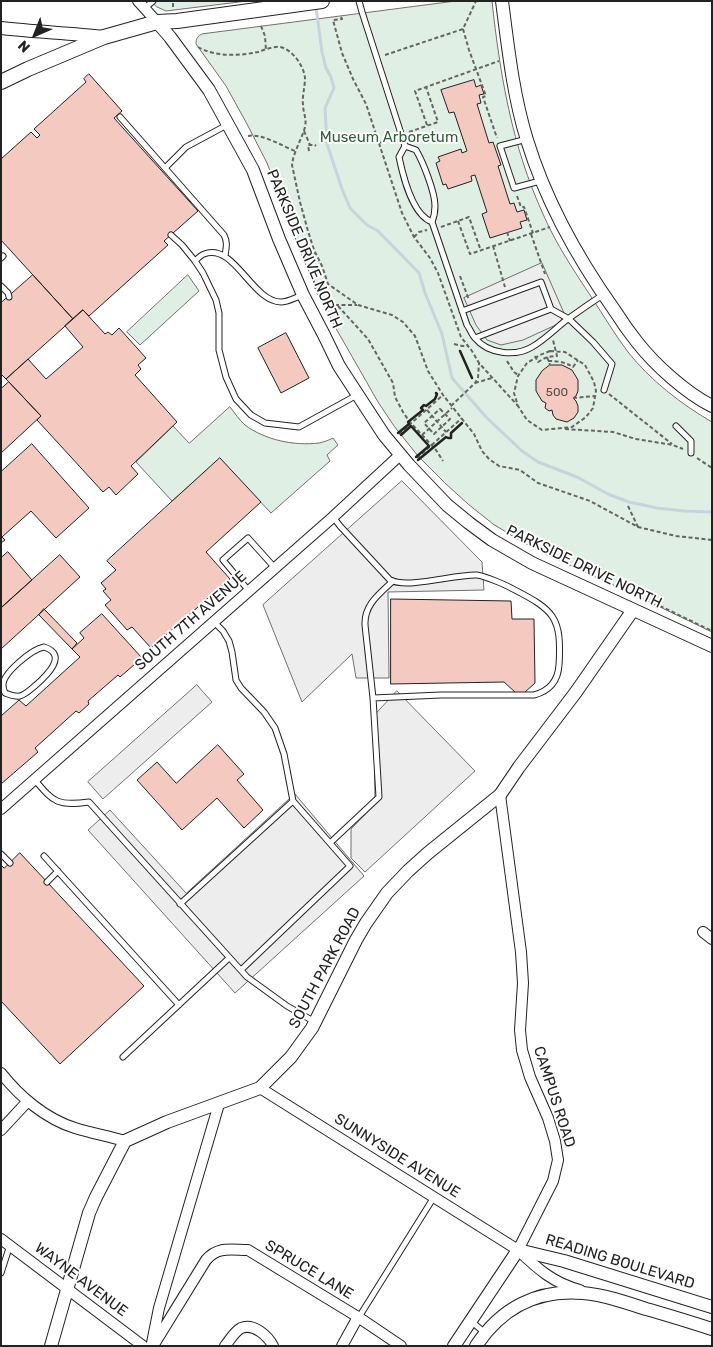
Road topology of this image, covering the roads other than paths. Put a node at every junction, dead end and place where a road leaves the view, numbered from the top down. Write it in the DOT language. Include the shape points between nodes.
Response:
graph roads {
  1 [pos="322,1"];
  2 [pos="359,1"];
  3 [pos="502,1"];
  4 [pos="145,4"];
  5 [pos="157,22"];
  6 [pos="1,28"];
  7 [pos="104,37"];
  8 [pos="1,82"];
  9 [pos="120,118"];
  10 [pos="228,124"];
  11 [pos="526,139"];
  12 [pos="405,146"];
  13 [pos="165,168"];
  14 [pos="541,181"];
  15 [pos="432,222"];
  16 [pos="171,235"];
  17 [pos="225,256"];
  18 [pos="195,261"];
  19 [pos="1,286"];
  20 [pos="303,295"];
  21 [pos="603,295"];
  22 [pos="9,297"];
  23 [pos="551,308"];
  24 [pos="462,311"];
  25 [pos="569,318"];
  26 [pos="475,338"];
  27 [pos="604,390"];
  28 [pos="357,394"];
  29 [pos="712,406"];
  30 [pos="676,426"];
  31 [pos="691,454"];
  32 [pos="400,455"];
  33 [pos="334,517"];
  34 [pos="275,568"];
  35 [pos="393,581"];
  36 [pos="249,591"];
  37 [pos="633,610"];
  38 [pos="214,622"];
  39 [pos="712,646"];
  40 [pos="3,695"];
  41 [pos="373,698"];
  42 [pos="34,779"];
  43 [pos="500,795"];
  44 [pos="293,800"];
  45 [pos="1,809"];
  46 [pos="330,843"];
  47 [pos="1,854"];
  48 [pos="44,856"];
  49 [pos="10,863"];
  50 [pos="58,871"];
  51 [pos="47,882"];
  52 [pos="180,904"];
  53 [pos="703,932"];
  54 [pos="712,939"];
  55 [pos="229,958"];
  56 [pos="241,970"];
  57 [pos="179,1005"];
  58 [pos="316,1022"];
  59 [pos="123,1057"];
  60 [pos="1,1073"];
  61 [pos="260,1088"];
  62 [pos="28,1100"];
  63 [pos="220,1104"];
  64 [pos="1,1130"];
  65 [pos="125,1140"];
  66 [pos="434,1197"];
  67 [pos="5,1242"];
  68 [pos="518,1250"];
  69 [pos="1,1273"];
  70 [pos="68,1289"];
  71 [pos="605,1297"];
  72 [pos="712,1307"];
  73 [pos="358,1317"];
  74 [pos="470,1320"];
  75 [pos="711,1327"];
  76 [pos="485,1333"];
  77 [pos="51,1346"];
  78 [pos="144,1346"];
  79 [pos="152,1346"];
  80 [pos="225,1346"];
  81 [pos="273,1346"];
  82 [pos="342,1346"];
  83 [pos="401,1346"];
  84 [pos="454,1346"];
  85 [pos="476,1346"];
  1 -- 5 [label="main road"];
  2 -- 12 [label="lane"];
  3 -- 11 [label="street"];
  4 -- 5 [label="street"];
  5 -- 7 [label="main road"];
  5 -- 10 [label="street, PARKSIDE DRIVE NORTH" via="198,73"];
  6 -- 7 [label="street"];
  7 -- 8 [label="main road"];
  9 -- 13 [label="lane"];
  10 -- 13 [label="lane" via="186,147"];
  10 -- 20 [label="street, PARKSIDE DRIVE NORTH" via="253,170"];
  11 -- 14 [label="street"];
  11 -- 14 [label="lane" via="500,146 514,188"];
  12 -- 15 [label="lane" via="416,150 421,158 435,206"];
  12 -- 15 [label="lane" via="399,157 406,184 420,213"];
  13 -- 17 [label="lane" via="224,235 227,241"];
  14 -- 21 [label="street" via="557,216"];
  15 -- 24 [label="lane"];
  16 -- 18 [label="lane"];
  17 -- 18 [label="lane" via="204,254"];
  17 -- 20 [label="lane" via="273,301 286,301"];
  18 -- 28 [label="lane" via="216,300 226,378 236,399 251,415 265,423 299,428"];
  19 -- 22 [label="lane"];
  20 -- 28 [label="street, PARKSIDE DRIVE NORTH" via="317,307 339,366"];
  21 -- 25 [label="lane"];
  21 -- 29 [label="street" via="638,343 662,369 697,399"];
  23 -- 24 [label="lane" via="541,282"];
  23 -- 25 [label="lane"];
  23 -- 26 [label="lane"];
  24 -- 26 [label="lane"];
  25 -- 26 [label="lane" via="531,347 517,352 492,350"];
  25 -- 27 [label="lane" via="612,364"];
  28 -- 32 [label="street, PARKSIDE DRIVE NORTH"];
  30 -- 31 [label="lane" via="691,441"];
  32 -- 33 [label="street, SOUTH 7TH AVENUE"];
  32 -- 37 [label="street, PARKSIDE DRIVE NORTH" via="447,505 492,540 532,563"];
  33 -- 34 [label="street, SOUTH 7TH AVENUE"];
  33 -- 35 [label="lane"];
  34 -- 36 [label="street, SOUTH 7TH AVENUE"];
  34 -- 36 [label="lane" via="248,538 223,560"];
  35 -- 41 [label="lane" via="371,602 365,614"];
  35 -- 41 [label="lane" via="478,575 509,587 547,609 554,618 559,630 559,668 548,688 534,695"];
  36 -- 38 [label="street, SOUTH 7TH AVENUE"];
  37 -- 39 [label="street, PARKSIDE DRIVE NORTH"];
  37 -- 43 [label="street, SOUTH PARK ROAD"];
  38 -- 42 [label="street, SOUTH 7TH AVENUE"];
  38 -- 44 [label="lane" via="229,641 236,680 275,728"];
  40 -- 40 [label="lane" via="22,696 46,676 55,659 50,649 37,648 10,671 5,678"];
  41 -- 46 [label="lane" via="379,797"];
  42 -- 45 [label="street, SOUTH 7TH AVENUE"];
  42 -- 52 [label="lane" via="58,802 89,802"];
  43 -- 58 [label="street, SOUTH PARK ROAD" via="428,853 387,893 356,940"];
  43 -- 68 [label="street, CAMPUS ROAD" via="521,952 522,1050 548,1118 558,1160 553,1181"];
  44 -- 46 [label="lane"];
  44 -- 52 [label="lane"];
  46 -- 56 [label="lane" via="350,866"];
  47 -- 49 [label="lane"];
  48 -- 50 [label="lane"];
  50 -- 51 [label="lane"];
  50 -- 57 [label="lane"];
  52 -- 55 [label="lane"];
  53 -- 54 [label="street"];
  55 -- 56 [label="lane"];
  55 -- 57 [label="lane"];
  56 -- 58 [label="lane" via="271,995"];
  57 -- 59 [label="lane"];
  58 -- 61 [label="street, SOUTH PARK ROAD" via="292,1057"];
  60 -- 62 [label="street"];
  61 -- 63 [label="street, SOUTH PARK ROAD"];
  61 -- 66 [label="street, SUNNYSIDE AVENUE"];
  62 -- 64 [label="street"];
  62 -- 65 [label="street" via="62,1123"];
  63 -- 65 [label="street, SOUTH PARK ROAD"];
  63 -- 79 [label="street, SPRUCE LANE" via="159,1308"];
  65 -- 70 [label="street" via="89,1213"];
  66 -- 68 [label="street, SUNNYSIDE AVENUE"];
  66 -- 73 [label="lane"];
  67 -- 69 [label="lane"];
  67 -- 70 [label="street, WAYNE AVENUE"];
  68 -- 71 [label="street, READING BOULEVARD" via="556,1282"];
  68 -- 72 [label="street, READING BOULEVARD"];
  68 -- 74 [label="street"];
  70 -- 77 [label="street"];
  70 -- 78 [label="street, WAYNE AVENUE"];
  71 -- 75 [label="street, READING BOULEVARD"];
  71 -- 76 [label="street, READING BOULEVARD" via="583,1293 545,1295 512,1309"];
  73 -- 79 [label="street, SPRUCE LANE" via="248,1250 219,1251 206,1260"];
  73 -- 82 [label="street"];
  73 -- 83 [label="street, SPRUCE LANE"];
  74 -- 76 [label="lane"];
  74 -- 84 [label="street"];
  76 -- 85 [label="street, READING BOULEVARD"];
  80 -- 81 [label="street" via="243,1327 259,1330"];
}
